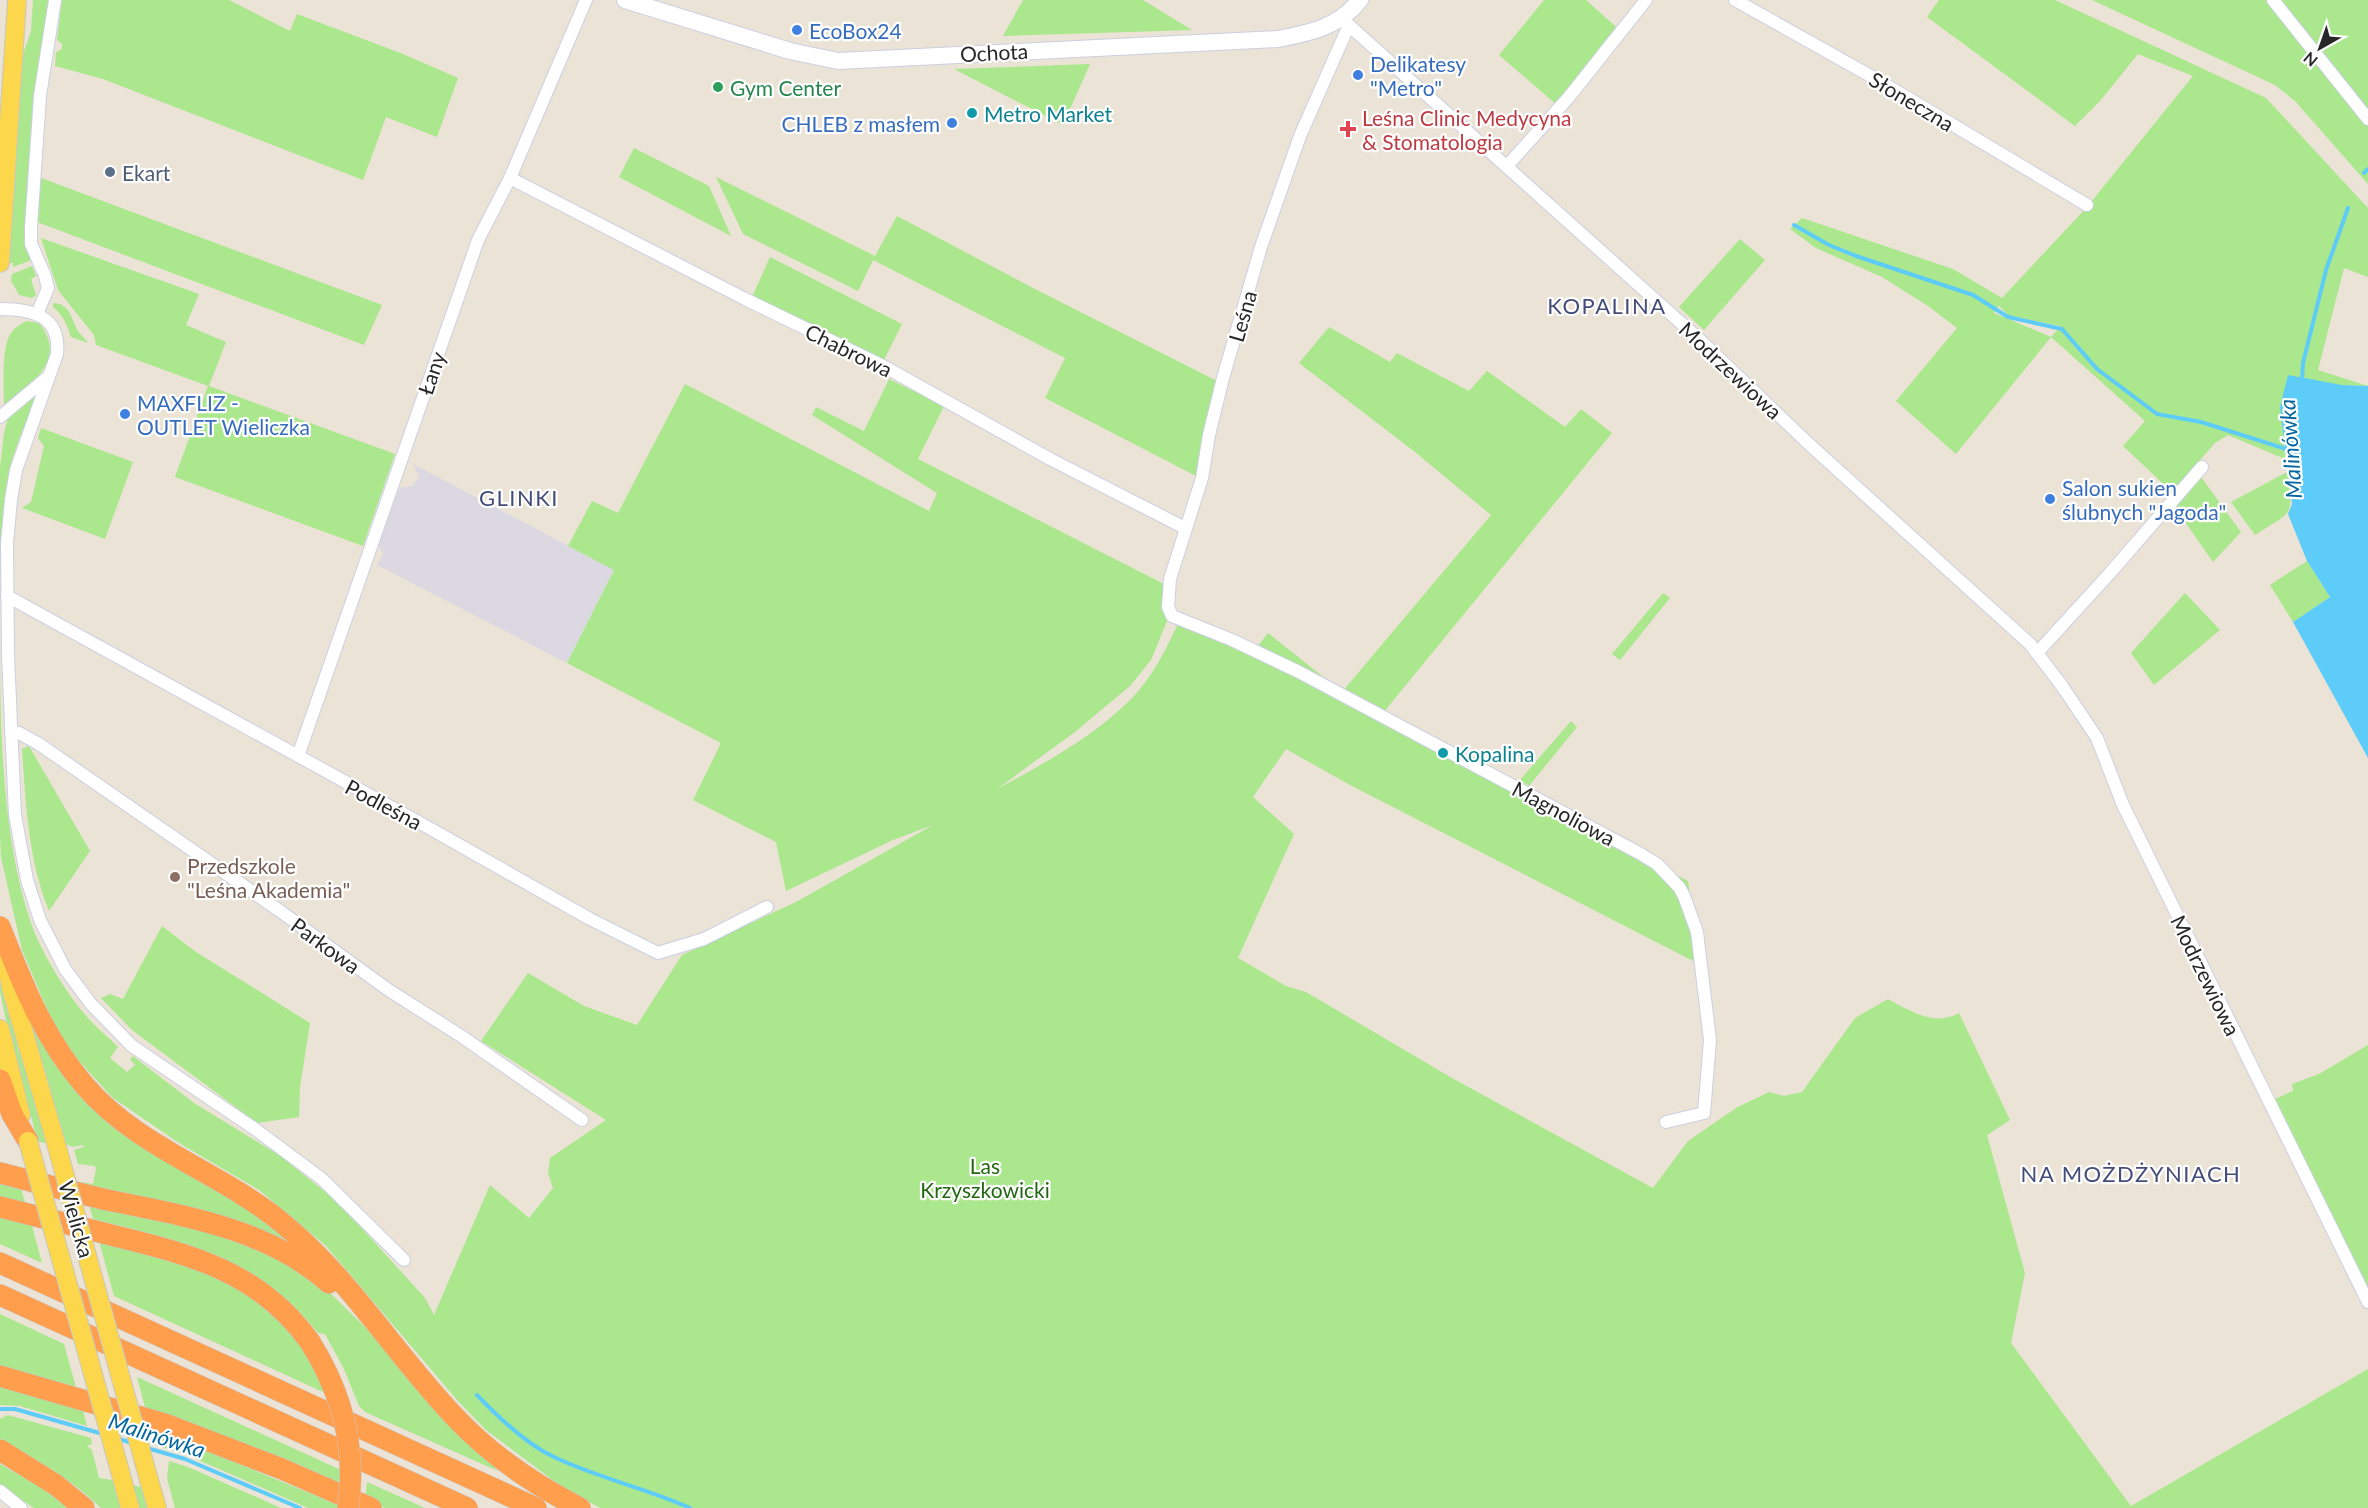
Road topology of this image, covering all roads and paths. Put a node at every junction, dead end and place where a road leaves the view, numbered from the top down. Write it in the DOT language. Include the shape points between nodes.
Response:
graph roads {
  1 [pos="17,0"];
  2 [pos="55,0"];
  3 [pos="586,0"];
  4 [pos="625,0"];
  5 [pos="1360,0"];
  6 [pos="1646,0"];
  7 [pos="1735,0"];
  8 [pos="2273,0"];
  9 [pos="1346,22"];
  10 [pos="2368,119"];
  11 [pos="1507,166"];
  12 [pos="510,178"];
  13 [pos="2087,205"];
  14 [pos="0,263"];
  15 [pos="0,309"];
  16 [pos="37,314"];
  17 [pos="49,376"];
  18 [pos="0,417"];
  19 [pos="2202,467"];
  20 [pos="1185,528"];
  21 [pos="7,596"];
  22 [pos="1172,616"];
  23 [pos="2037,653"];
  24 [pos="11,733"];
  25 [pos="298,756"];
  26 [pos="767,907"];
  27 [pos="0,928"];
  28 [pos="0,1029"];
  29 [pos="0,1080"];
  30 [pos="582,1120"];
  31 [pos="1666,1122"];
  32 [pos="28,1141"];
  33 [pos="0,1173"];
  34 [pos="0,1207"];
  35 [pos="404,1260"];
  36 [pos="0,1263"];
  37 [pos="0,1295"];
  38 [pos="2368,1302"];
  39 [pos="372,1321"];
  40 [pos="0,1376"];
  41 [pos="0,1450"];
  42 [pos="0,1491"];
  43 [pos="21,1508"];
  44 [pos="84,1508"];
  45 [pos="130,1508"];
  46 [pos="157,1508"];
  47 [pos="348,1508"];
  48 [pos="372,1508"];
  49 [pos="467,1508"];
  50 [pos="536,1508"];
  51 [pos="580,1508"];
  1 -- 14 [label="main road"];
  2 -- 16 [label="street" via="40,96 31,227 31,243 48,288"];
  3 -- 12 [label="street, Łany"];
  4 -- 9 [label="street, Ochota" via="790,51 837,61 1278,39"];
  5 -- 9 [label="street, Ochota"];
  6 -- 11 [label="street"];
  7 -- 13 [label="street, Słoneczna"];
  8 -- 10 [label="street"];
  9 -- 11 [label="street, Modrzewiowa"];
  9 -- 20 [label="street, Leśna" via="1275,202 1224,378 1202,478"];
  11 -- 23 [label="street, Modrzewiowa"];
  12 -- 20 [label="street, Chabrowa" via="885,368"];
  12 -- 25 [label="street, Łany" via="478,240"];
  15 -- 16 [label="street"];
  16 -- 17 [label="street" via="50,322 59,341"];
  17 -- 18 [label="street"];
  17 -- 21 [label="street" via="16,470 9,520"];
  19 -- 23 [label="street"];
  20 -- 22 [label="street, Leśna" via="1170,579 1168,607"];
  21 -- 24 [label="street"];
  21 -- 25 [label="street, Podleśna"];
  22 -- 31 [label="street, Magnoliowa" via="1299,672 1657,864 1684,896 1697,932 1710,1040 1704,1113"];
  23 -- 38 [label="street, Modrzewiowa" via="2097,738 2123,805"];
  24 -- 30 [label="street, Parkowa" via="39,744 387,989"];
  24 -- 35 [label="street" via="15,814 27,880 51,945 91,1004 132,1046 322,1179"];
  25 -- 26 [label="street, Podleśna" via="658,953 704,939"];
  27 -- 39 [label="highway" via="40,1023 87,1088 129,1126 237,1190 282,1222 331,1269"];
  27 -- 46 [label="main road, Wielicka, bridge" via="11,988"];
  28 -- 32 [label="main road, Wielicka"];
  29 -- 32 [label="highway" via="12,1114"];
  32 -- 45 [label="main road, Wielicka, bridge"];
  33 -- 39 [label="highway" via="253,1237 309,1267"];
  34 -- 47 [label="highway, bridge" via="211,1263 242,1279 284,1311 325,1367 343,1412 351,1464"];
  36 -- 50 [label="highway"];
  37 -- 49 [label="highway"];
  39 -- 51 [label="highway" via="480,1442 507,1464"];
  40 -- 48 [label="highway" via="194,1434"];
  41 -- 44 [label="highway" via="56,1485"];
  42 -- 43 [label="street"];
}
